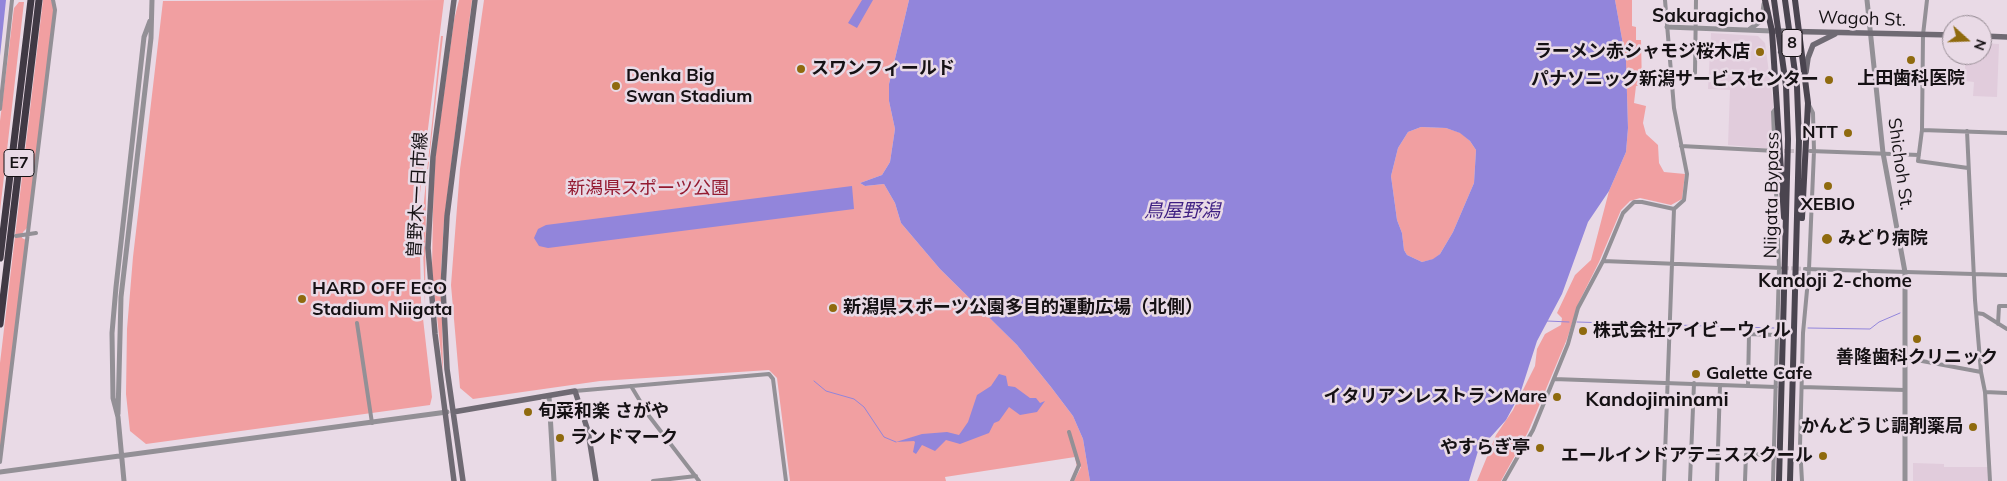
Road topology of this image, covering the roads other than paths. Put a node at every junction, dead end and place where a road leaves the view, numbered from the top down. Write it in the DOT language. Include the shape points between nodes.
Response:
graph roads {
  1 [pos="12,0"];
  2 [pos="53,0"];
  3 [pos="152,0"];
  4 [pos="454,0"];
  5 [pos="475,0"];
  6 [pos="1665,0"];
  7 [pos="1696,0"];
  8 [pos="1765,0"];
  9 [pos="1774,0"];
  10 [pos="1785,0"];
  11 [pos="1793,0"];
  12 [pos="1868,0"];
  13 [pos="1927,0"];
  14 [pos="35,1"];
  15 [pos="1667,27"];
  16 [pos="1696,29"];
  17 [pos="1747,30"];
  18 [pos="1772,31"];
  19 [pos="1800,32"];
  20 [pos="1837,33"];
  21 [pos="1871,35"];
  22 [pos="1923,35"];
  23 [pos="1942,35"];
  24 [pos="1992,36"];
  25 [pos="2007,37"];
  26 [pos="1672,74"];
  27 [pos="1775,74"];
  28 [pos="1806,83"];
  29 [pos="1808,103"];
  30 [pos="1778,105"];
  31 [pos="0,109"];
  32 [pos="1922,130"];
  33 [pos="1967,131"];
  34 [pos="2007,133"];
  35 [pos="1681,146"];
  36 [pos="1777,151"];
  37 [pos="1812,151"];
  38 [pos="1883,153"];
  39 [pos="1919,155"];
  40 [pos="1968,168"];
  41 [pos="1674,209"];
  42 [pos="36,233"];
  43 [pos="27,234"];
  44 [pos="16,236"];
  45 [pos="1786,248"];
  46 [pos="0,258"];
  47 [pos="1603,261"];
  48 [pos="1672,264"];
  49 [pos="1781,268"];
  50 [pos="1807,269"];
  51 [pos="1905,272"];
  52 [pos="1974,274"];
  53 [pos="2007,275"];
  54 [pos="1795,299"];
  55 [pos="2007,306"];
  56 [pos="1976,313"];
  57 [pos="0,324"];
  58 [pos="357,324"];
  59 [pos="1998,324"];
  60 [pos="2007,329"];
  61 [pos="1777,336"];
  62 [pos="1906,358"];
  63 [pos="1980,372"];
  64 [pos="1554,379"];
  65 [pos="1667,382"];
  66 [pos="1694,383"];
  67 [pos="1720,385"];
  68 [pos="631,386"];
  69 [pos="1748,386"];
  70 [pos="1776,387"];
  71 [pos="1802,387"];
  72 [pos="1905,390"];
  73 [pos="575,391"];
  74 [pos="1985,392"];
  75 [pos="2007,393"];
  76 [pos="549,396"];
  77 [pos="445,412"];
  78 [pos="453,412"];
  79 [pos="372,423"];
  80 [pos="1069,432"];
  81 [pos="1773,455"];
  82 [pos="121,456"];
  83 [pos="0,462"];
  84 [pos="0,472"];
  85 [pos="696,476"];
  86 [pos="124,481"];
  87 [pos="454,481"];
  88 [pos="463,481"];
  89 [pos="554,481"];
  90 [pos="596,481"];
  91 [pos="653,481"];
  92 [pos="700,481"];
  93 [pos="786,481"];
  94 [pos="1072,481"];
  95 [pos="1504,481"];
  96 [pos="1664,481"];
  97 [pos="1690,481"];
  98 [pos="1717,481"];
  99 [pos="1745,481"];
  100 [pos="1772,481"];
  101 [pos="1780,481"];
  102 [pos="1790,481"];
  103 [pos="1802,481"];
  104 [pos="1905,481"];
  105 [pos="1990,481"];
  1 -- 31 [label="street"];
  2 -- 43 [label="street" via="55,10"];
  3 -- 82 [label="street" via="151,38 121,297 118,417"];
  4 -- 77 [label="main road, 曽野木一日市線" via="429,216 430,287"];
  5 -- 78 [label="main road, 曽野木一日市線" via="447,216 443,288 444,333"];
  6 -- 15 [label="street"];
  7 -- 16 [label="street"];
  8 -- 17 [label="street" via="1762,20"];
  8 -- 18 [label="highway"];
  9 -- 45 [label="highway, Niigata Bypass / 8" via="1786,86"];
  10 -- 54 [label="highway, Niigata Bypass / 8" via="1797,86 1799,149"];
  11 -- 18 [label="highway" via="1788,25"];
  11 -- 19 [label="highway"];
  12 -- 21 [label="street, Shichoh St."];
  13 -- 22 [label="street"];
  14 -- 46 [label="highway, E7"];
  14 -- 57 [label="highway, E7"];
  15 -- 16 [label="street"];
  15 -- 26 [label="street"];
  16 -- 17 [label="street"];
  16 -- 26 [label="street" via="1695,73 1693,76"];
  17 -- 18 [label="street"];
  18 -- 19 [label="main road, Wagoh St."];
  18 -- 27 [label="highway"];
  19 -- 20 [label="main road, Wagoh St."];
  19 -- 27 [label="highway" via="1785,45"];
  19 -- 28 [label="highway"];
  20 -- 21 [label="main road, Wagoh St."];
  20 -- 28 [label="main road" via="1813,45 1808,58"];
  21 -- 22 [label="main road, Wagoh St."];
  21 -- 38 [label="street, Shichoh St."];
  22 -- 23 [label="main road, Wagoh St."];
  22 -- 32 [label="street"];
  24 -- 25 [label="main road"];
  26 -- 35 [label="street"];
  27 -- 30 [label="highway"];
  28 -- 29 [label="highway"];
  29 -- 37 [label="street" via="1813,113"];
  29 -- 54 [label="highway"];
  30 -- 36 [label="street" via="1774,112"];
  30 -- 45 [label="highway"];
  32 -- 33 [label="street"];
  32 -- 39 [label="street"];
  33 -- 34 [label="street"];
  33 -- 40 [label="street"];
  35 -- 36 [label="street"];
  35 -- 41 [label="street" via="1687,192 1683,204"];
  36 -- 49 [label="street"];
  37 -- 38 [label="street"];
  37 -- 50 [label="street"];
  38 -- 39 [label="street"];
  38 -- 51 [label="street, Shichoh St."];
  39 -- 40 [label="street" via="1918,161"];
  40 -- 52 [label="street"];
  41 -- 47 [label="street" via="1634,202 1623,213"];
  41 -- 48 [label="street"];
  42 -- 43 [label="street"];
  43 -- 44 [label="street"];
  43 -- 83 [label="street"];
  45 -- 101 [label="highway, Niigata Bypass / 8"];
  47 -- 48 [label="street"];
  47 -- 64 [label="street" via="1578,308"];
  48 -- 49 [label="street"];
  48 -- 65 [label="street"];
  49 -- 61 [label="street"];
  50 -- 51 [label="street"];
  50 -- 71 [label="street"];
  51 -- 52 [label="street"];
  51 -- 62 [label="street, Shichoh St."];
  52 -- 53 [label="street"];
  52 -- 56 [label="street"];
  54 -- 102 [label="highway, Niigata Bypass / 8"];
  55 -- 59 [label="street" via="1999,306"];
  56 -- 59 [label="street"];
  56 -- 63 [label="street"];
  58 -- 79 [label="street"];
  59 -- 60 [label="street"];
  61 -- 69 [label="street" via="1749,334"];
  61 -- 70 [label="street"];
  62 -- 63 [label="street"];
  62 -- 72 [label="street, Shichoh St."];
  63 -- 74 [label="street"];
  64 -- 65 [label="street"];
  64 -- 95 [label="street" via="1533,430"];
  65 -- 66 [label="street"];
  65 -- 96 [label="street"];
  66 -- 67 [label="street"];
  66 -- 97 [label="street"];
  67 -- 69 [label="street"];
  67 -- 98 [label="street"];
  68 -- 73 [label="street"];
  68 -- 85 [label="street" via="649,416"];
  68 -- 93 [label="street" via="769,374 773,379"];
  69 -- 70 [label="street"];
  70 -- 81 [label="street"];
  71 -- 72 [label="street"];
  71 -- 103 [label="street"];
  72 -- 104 [label="street, Shichoh St."];
  73 -- 76 [label="main road"];
  73 -- 90 [label="main road" via="588,431"];
  74 -- 75 [label="street"];
  74 -- 105 [label="street"];
  76 -- 78 [label="main road"];
  76 -- 89 [label="street"];
  77 -- 78 [label="street"];
  77 -- 79 [label="street"];
  77 -- 87 [label="main road, 曽野木一日市線"];
  78 -- 88 [label="main road, 曽野木一日市線"];
  79 -- 82 [label="street"];
  80 -- 94 [label="street" via="1079,465"];
  81 -- 99 [label="street" via="1746,454"];
  81 -- 100 [label="street"];
  82 -- 84 [label="street"];
  82 -- 86 [label="street"];
  85 -- 91 [label="street"];
  85 -- 92 [label="street"];
}
